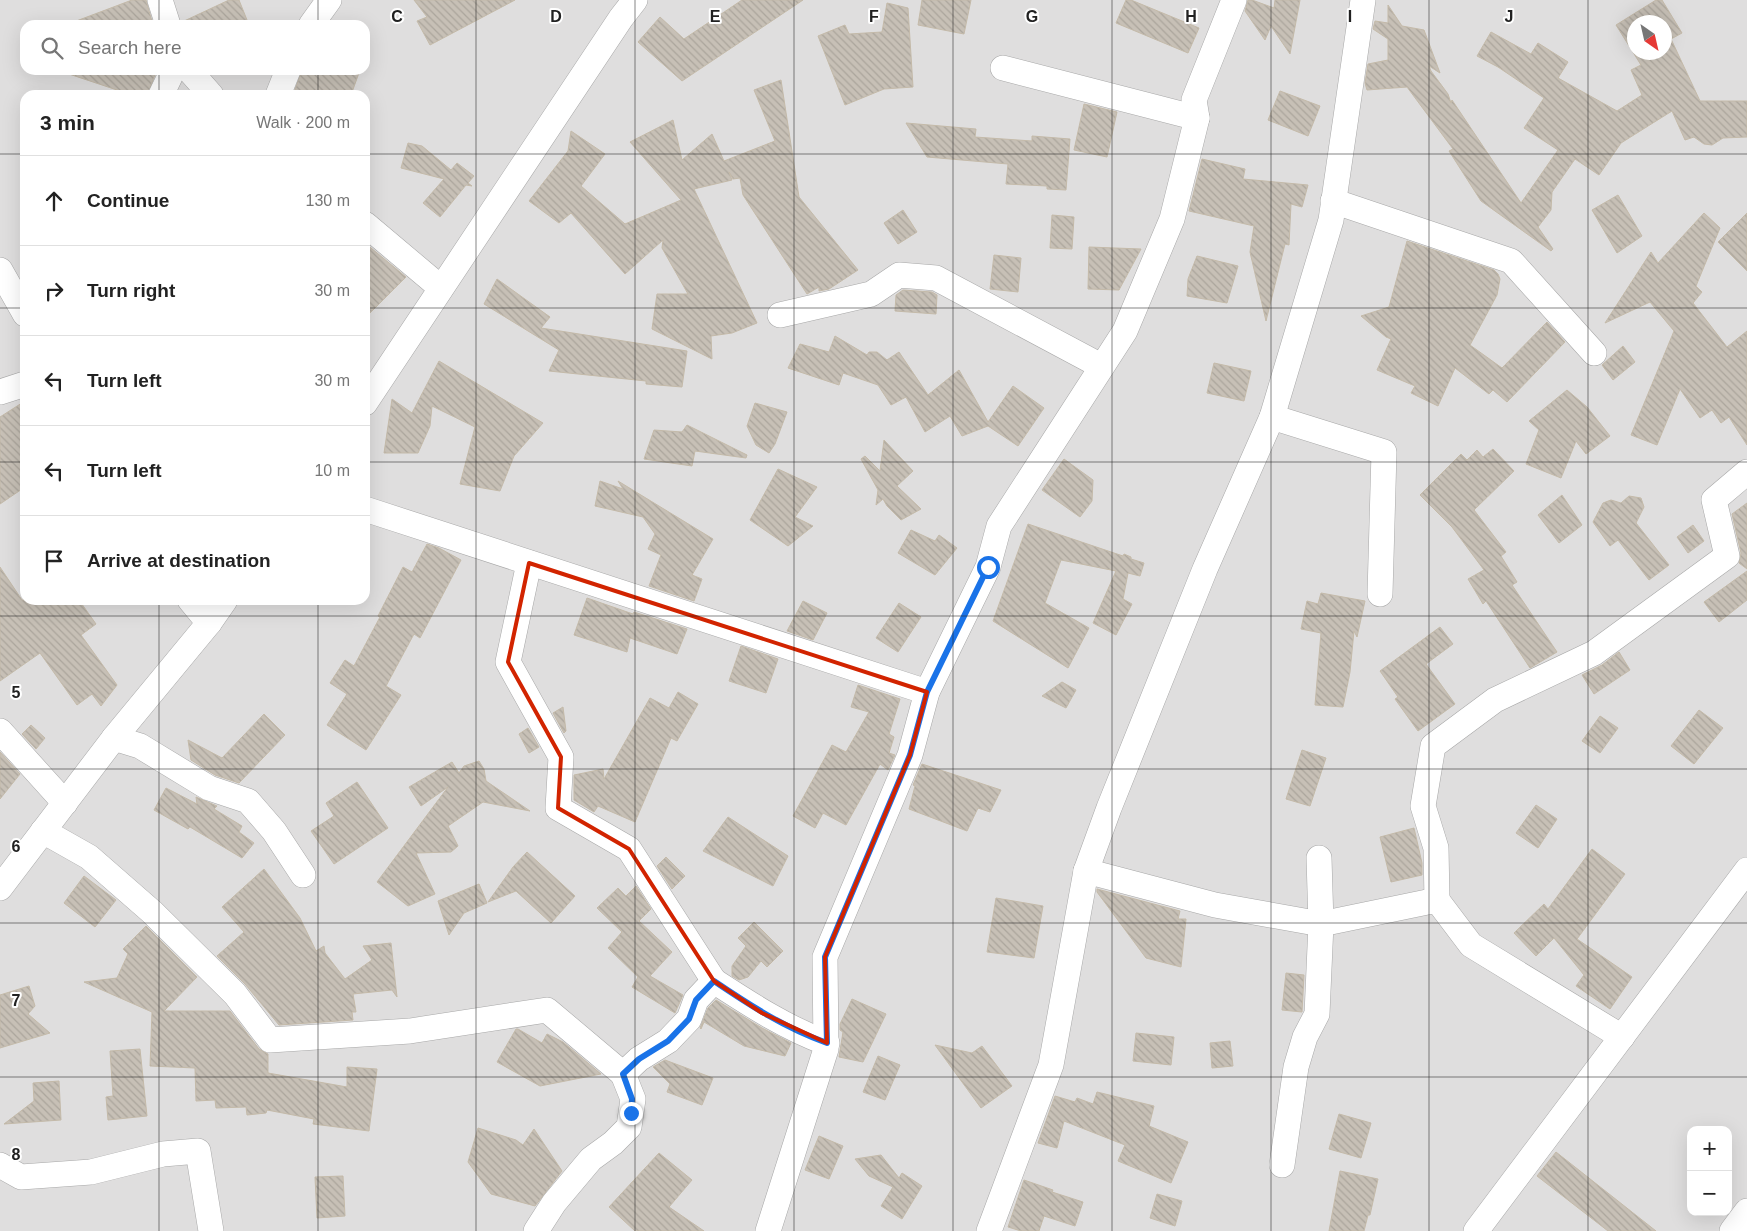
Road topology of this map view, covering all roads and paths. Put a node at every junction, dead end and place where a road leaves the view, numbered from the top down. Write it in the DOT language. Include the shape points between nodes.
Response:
graph roads {
  1 [pos="160,0"];
  2 [pos="329,0"];
  3 [pos="635,0"];
  4 [pos="1234,0"];
  5 [pos="1363,0"];
  6 [pos="166,20"];
  7 [pos="314,20"];
  8 [pos="1003,68"];
  9 [pos="171,75"];
  10 [pos="193,75"];
  11 [pos="286,75"];
  12 [pos="163,90"];
  13 [pos="207,90"];
  14 [pos="280,90"];
  15 [pos="1197,118"];
  16 [pos="1333,201"];
  17 [pos="370,228"];
  18 [pos="0,270"];
  19 [pos="441,288"];
  20 [pos="20,305"];
  21 [pos="780,315"];
  22 [pos="1594,353"];
  23 [pos="1101,366"];
  24 [pos="20,386"];
  25 [pos="0,392"];
  26 [pos="370,394"];
  27 [pos="1272,417"];
  28 [pos="1747,472"];
  29 [pos="370,511"];
  30 [pos="529,563"];
  31 [pos="1380,594"];
  32 [pos="194,605"];
  33 [pos="222,605"];
  34 [pos="209,623"];
  35 [pos="927,692"];
  36 [pos="0,731"];
  37 [pos="114,738"];
  38 [pos="65,803"];
  39 [pos="43,831"];
  40 [pos="1319,858"];
  41 [pos="1747,870"];
  42 [pos="1086,871"];
  43 [pos="304,875"];
  44 [pos="0,888"];
  45 [pos="1436,900"];
  46 [pos="1321,924"];
  47 [pos="714,981"];
  48 [pos="1622,1037"];
  49 [pos="827,1043"];
  50 [pos="623,1074"];
  51 [pos="0,1164"];
  52 [pos="1282,1165"];
  53 [pos="1747,1211"];
  54 [pos="211,1231"];
  55 [pos="536,1231"];
  56 [pos="768,1231"];
  57 [pos="989,1231"];
  58 [pos="1476,1231"];
  59 [pos="1732,1231"];
  1 -- 6 [label="street"];
  2 -- 7 [label="street"];
  3 -- 19 [label="street"];
  4 -- 15 [label="street" via="1194,100"];
  5 -- 16 [label="street"];
  8 -- 15 [label="street"];
  9 -- 12 [label="street"];
  10 -- 13 [label="street"];
  11 -- 14 [label="street"];
  15 -- 23 [label="street" via="1172,219 1125,331"];
  16 -- 22 [label="street" via="1511,261"];
  16 -- 27 [label="street" via="1331,220"];
  17 -- 19 [label="street"];
  18 -- 20 [label="street"];
  19 -- 26 [label="street"];
  21 -- 23 [label="street" via="871,294 899,275 936,278"];
  23 -- 35 [label="street" via="999,526 988,567"];
  24 -- 25 [label="street"];
  27 -- 31 [label="street" via="1384,452"];
  27 -- 42 [label="street" via="1201,579"];
  28 -- 45 [label="street" via="1714,500 1727,556 1594,653 1494,700 1433,746 1423,806 1436,848"];
  29 -- 30 [label="street"];
  30 -- 35 [label="street"];
  30 -- 47 [label="street" via="508,662 561,757 558,808 629,849"];
  32 -- 34 [label="street"];
  33 -- 34 [label="street"];
  34 -- 37 [label="street"];
  35 -- 49 [label="street" via="910,755 825,957"];
  36 -- 38 [label="street"];
  37 -- 38 [label="street"];
  37 -- 43 [label="street" via="140,746 208,788 248,801 274,831"];
  38 -- 39 [label="street"];
  39 -- 44 [label="street"];
  39 -- 50 [label="street" via="89,857 152,912 235,994 270,1040 410,1031 547,1010"];
  40 -- 46 [label="street"];
  41 -- 48 [label="street"];
  42 -- 46 [label="street" via="1215,905"];
  42 -- 57 [label="street" via="1051,1064"];
  45 -- 46 [label="street"];
  45 -- 48 [label="street" via="1471,945"];
  46 -- 52 [label="street" via="1317,1014 1305,1037 1296,1066"];
  47 -- 49 [label="street" via="762,1013"];
  47 -- 50 [label="street" via="696,1000 689,1019 673,1036"];
  48 -- 58 [label="street"];
  49 -- 56 [label="street"];
  50 -- 55 [label="street" via="632,1099 629,1127 591,1159 554,1203"];
  51 -- 54 [label="street" via="21,1177 91,1172 163,1154 198,1151"];
  53 -- 59 [label="street"];
}
